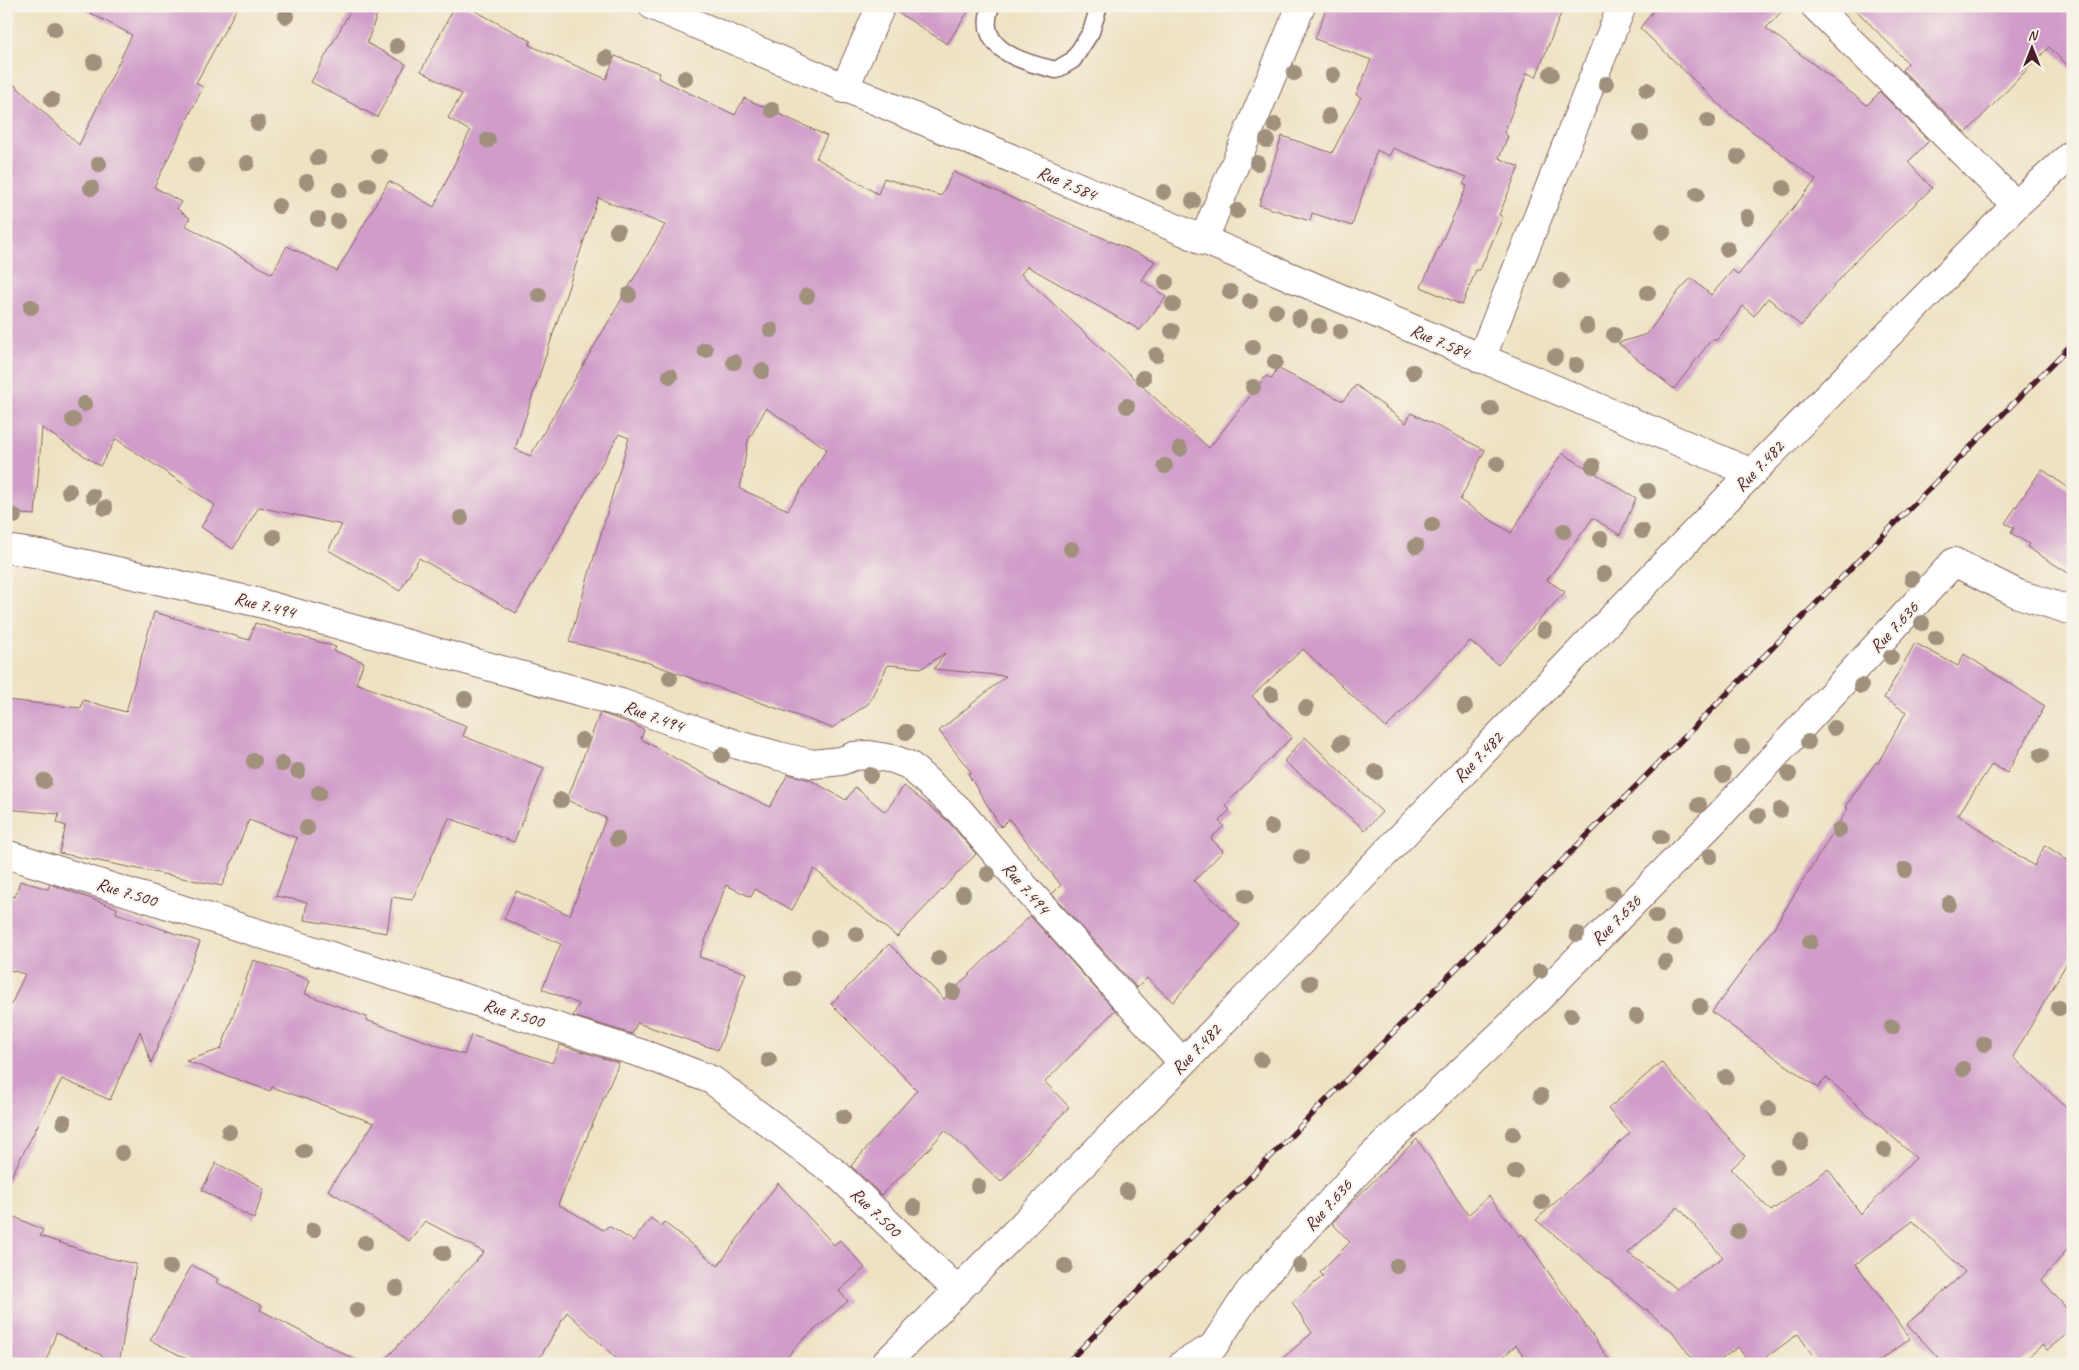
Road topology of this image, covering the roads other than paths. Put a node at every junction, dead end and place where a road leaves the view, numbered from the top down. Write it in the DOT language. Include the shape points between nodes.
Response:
graph roads {
  1 [pos="652,6"];
  2 [pos="881,6"];
  3 [pos="991,6"];
  4 [pos="1099,6"];
  5 [pos="1301,6"];
  6 [pos="1622,6"];
  7 [pos="1815,6"];
  8 [pos="844,89"];
  9 [pos="2073,154"];
  10 [pos="2016,206"];
  11 [pos="1203,241"];
  12 [pos="1481,358"];
  13 [pos="1752,473"];
  14 [pos="6,549"];
  15 [pos="2073,611"];
  16 [pos="6,854"];
  17 [pos="1183,1063"];
  18 [pos="957,1290"];
  19 [pos="885,1364"];
  20 [pos="1183,1364"];
  1 -- 8 [label="street, Rue 7.584"];
  2 -- 8 [label="street"];
  3 -- 4 [label="lane" via="988,14 990,35 1003,52 1024,62 1056,70 1073,60 1090,32"];
  5 -- 11 [label="street"];
  6 -- 12 [label="street, Rue 7.584"];
  7 -- 10 [label="street"];
  8 -- 11 [label="street, Rue 7.584"];
  9 -- 10 [label="street, Rue 7.482"];
  10 -- 13 [label="street, Rue 7.482"];
  11 -- 12 [label="street, Rue 7.584"];
  12 -- 13 [label="street, Rue 7.584"];
  13 -- 17 [label="street, Rue 7.482"];
  14 -- 17 [label="street, Rue 7.494" via="256,602 621,703 738,746 779,756 813,764 869,755 909,765 959,810"];
  15 -- 20 [label="street, Rue 7.636" via="2018,594 1954,562 1721,814 1533,1004 1372,1156 1249,1292 1213,1346"];
  16 -- 18 [label="street, Rue 7.500" via="646,1055 712,1080 838,1175"];
  17 -- 18 [label="street, Rue 7.482"];
  18 -- 19 [label="street, Rue 7.482"];
}
